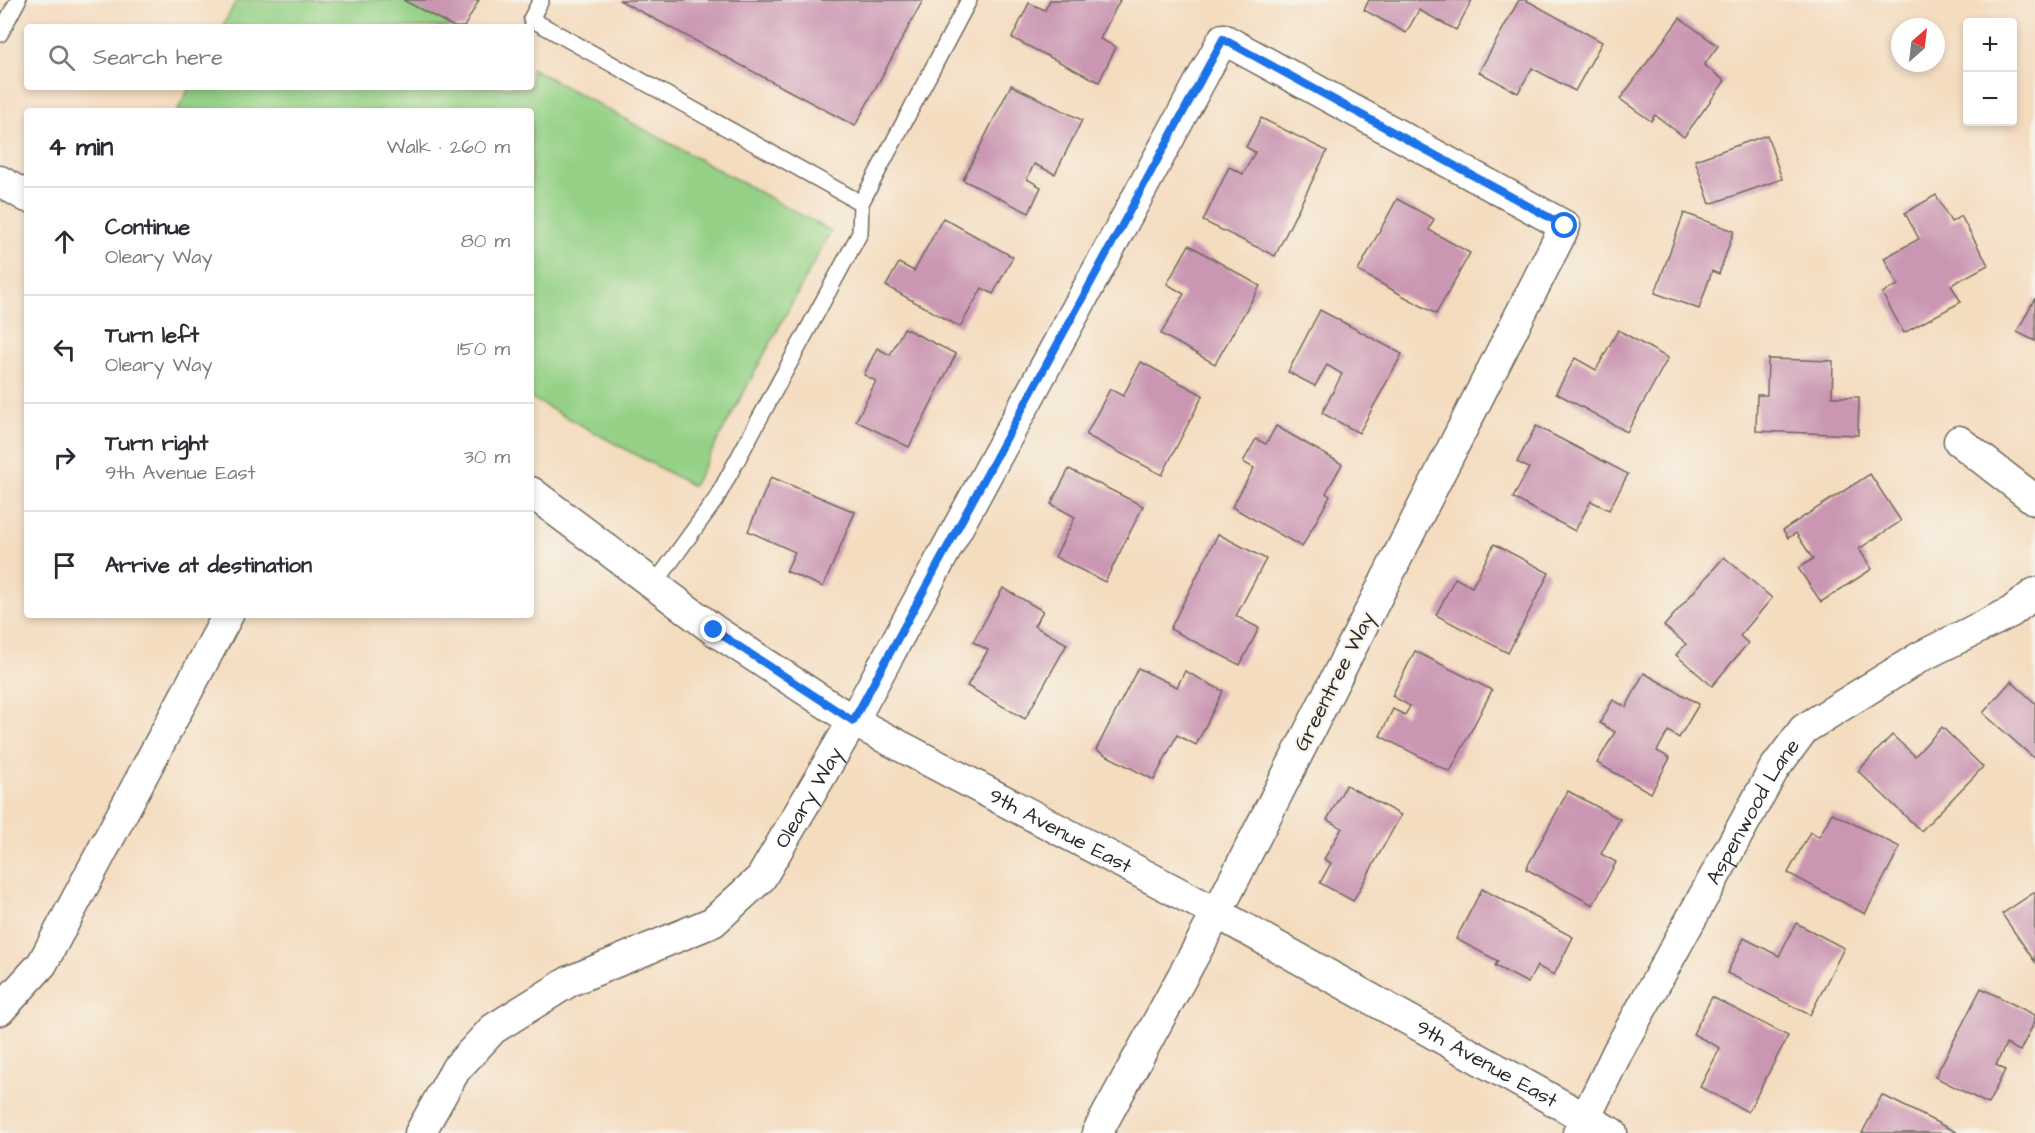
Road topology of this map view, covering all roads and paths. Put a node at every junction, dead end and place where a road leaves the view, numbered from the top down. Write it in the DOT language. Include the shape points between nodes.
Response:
graph roads {
  1 [pos="18,0"];
  2 [pos="541,0"];
  3 [pos="969,0"];
  4 [pos="0,34"];
  5 [pos="0,181"];
  6 [pos="24,195"];
  7 [pos="861,203"];
  8 [pos="1565,226"];
  9 [pos="1959,441"];
  10 [pos="534,494"];
  11 [pos="2035,500"];
  12 [pos="654,585"];
  13 [pos="2035,593"];
  14 [pos="226,618"];
  15 [pos="853,721"];
  16 [pos="1217,913"];
  17 [pos="0,1010"];
  18 [pos="1582,1126"];
  19 [pos="420,1133"];
  20 [pos="1097,1133"];
  21 [pos="1612,1133"];
  1 -- 4 [label="lane"];
  2 -- 7 [label="lane" via="531,19"];
  3 -- 7 [label="lane"];
  5 -- 6 [label="street"];
  7 -- 12 [label="lane" via="860,232 722,489"];
  8 -- 15 [label="street, Oleary Way" via="1223,39"];
  8 -- 16 [label="street, Greentree Way"];
  9 -- 11 [label="street"];
  10 -- 12 [label="street, 9th Avenue East"];
  12 -- 15 [label="street, 9th Avenue East" via="714,630"];
  13 -- 18 [label="street, Aspenwood Lane" via="2012,612 1920,657 1804,729 1774,769 1618,1051"];
  14 -- 17 [label="street" via="42,964"];
  15 -- 16 [label="street, 9th Avenue East"];
  15 -- 19 [label="street, Oleary Way" via="761,878 713,921 570,981 493,1029 456,1069"];
  16 -- 18 [label="street, 9th Avenue East"];
  16 -- 20 [label="street, Greentree Way"];
  18 -- 21 [label="street, 9th Avenue East"];
}
